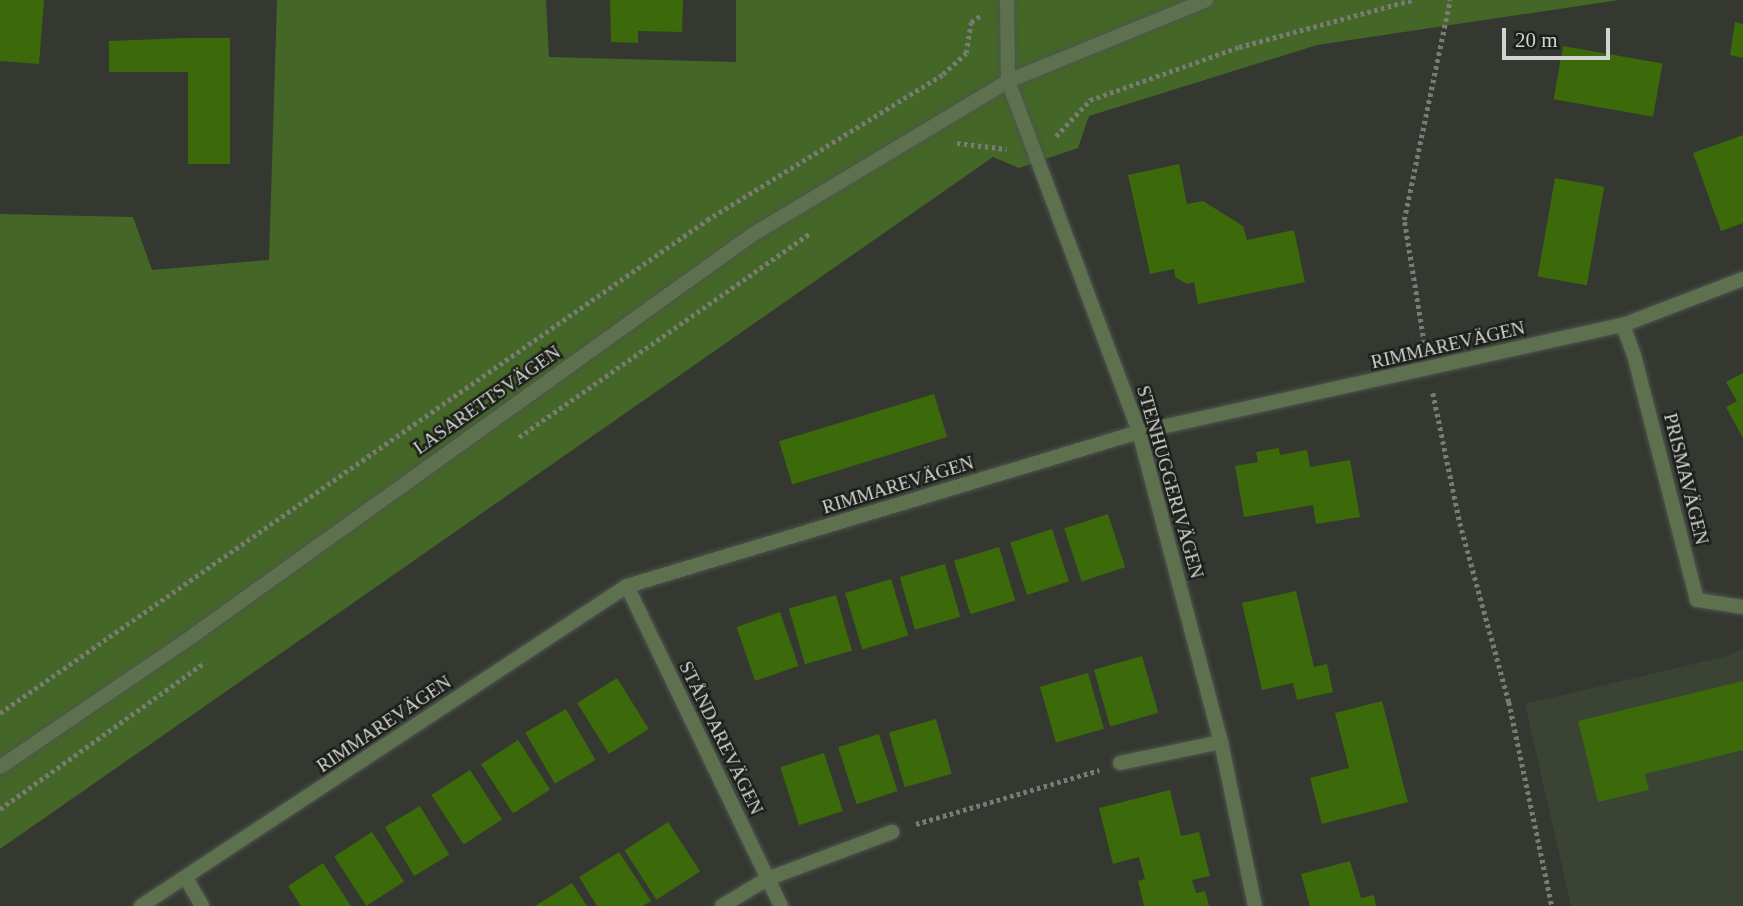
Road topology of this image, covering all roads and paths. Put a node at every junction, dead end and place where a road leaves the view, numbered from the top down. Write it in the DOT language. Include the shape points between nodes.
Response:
graph roads {
  1 [pos="1007,0"];
  2 [pos="1206,0"];
  3 [pos="1412,0"];
  4 [pos="1450,0"];
  5 [pos="971,22"];
  6 [pos="1007,80"];
  7 [pos="951,142"];
  8 [pos="1032,145"];
  9 [pos="815,230"];
  10 [pos="1743,279"];
  11 [pos="1623,325"];
  12 [pos="1428,369"];
  13 [pos="1139,432"];
  14 [pos="507,446"];
  15 [pos="627,586"];
  16 [pos="1743,607"];
  17 [pos="215,655"];
  18 [pos="0,713"];
  19 [pos="1220,742"];
  20 [pos="1120,763"];
  21 [pos="0,767"];
  22 [pos="0,809"];
  23 [pos="892,832"];
  24 [pos="186,878"];
  25 [pos="767,879"];
  26 [pos="141,906"];
  27 [pos="202,906"];
  28 [pos="722,906"];
  29 [pos="780,906"];
  30 [pos="1255,906"];
  31 [pos="1552,906"];
  1 -- 6 [label="street"];
  2 -- 6 [label="street, LASARETTSVÄGEN"];
  3 -- 8 [label="path" via="1239,47 1090,100 1059,135"];
  4 -- 12 [label="path" via="1404,220"];
  5 -- 18 [label="path" via="966,53 943,74 707,220"];
  6 -- 8 [label="street, STENHUGGERIVÄGEN"];
  6 -- 21 [label="street, LASARETTSVÄGEN" via="752,235 194,635"];
  7 -- 8 [label="path" via="1011,150"];
  8 -- 13 [label="street, STENHUGGERIVÄGEN"];
  9 -- 14 [label="path"];
  10 -- 11 [label="street, RIMMAREVÄGEN"];
  11 -- 12 [label="street, RIMMAREVÄGEN"];
  11 -- 16 [label="street, PRISMAVÄGEN" via="1697,600"];
  12 -- 13 [label="street, RIMMAREVÄGEN"];
  12 -- 31 [label="path"];
  13 -- 15 [label="street, RIMMAREVÄGEN"];
  13 -- 19 [label="street, STENHUGGERIVÄGEN"];
  15 -- 24 [label="street, RIMMAREVÄGEN"];
  15 -- 25 [label="street, STÅNDAREVÄGEN"];
  17 -- 22 [label="path"];
  19 -- 20 [label="street"];
  19 -- 30 [label="street, STENHUGGERIVÄGEN"];
  20 -- 23 [label="path"];
  23 -- 25 [label="street"];
  24 -- 26 [label="street, RIMMAREVÄGEN"];
  24 -- 27 [label="street"];
  25 -- 28 [label="street"];
  25 -- 29 [label="street, STÅNDAREVÄGEN"];
}
